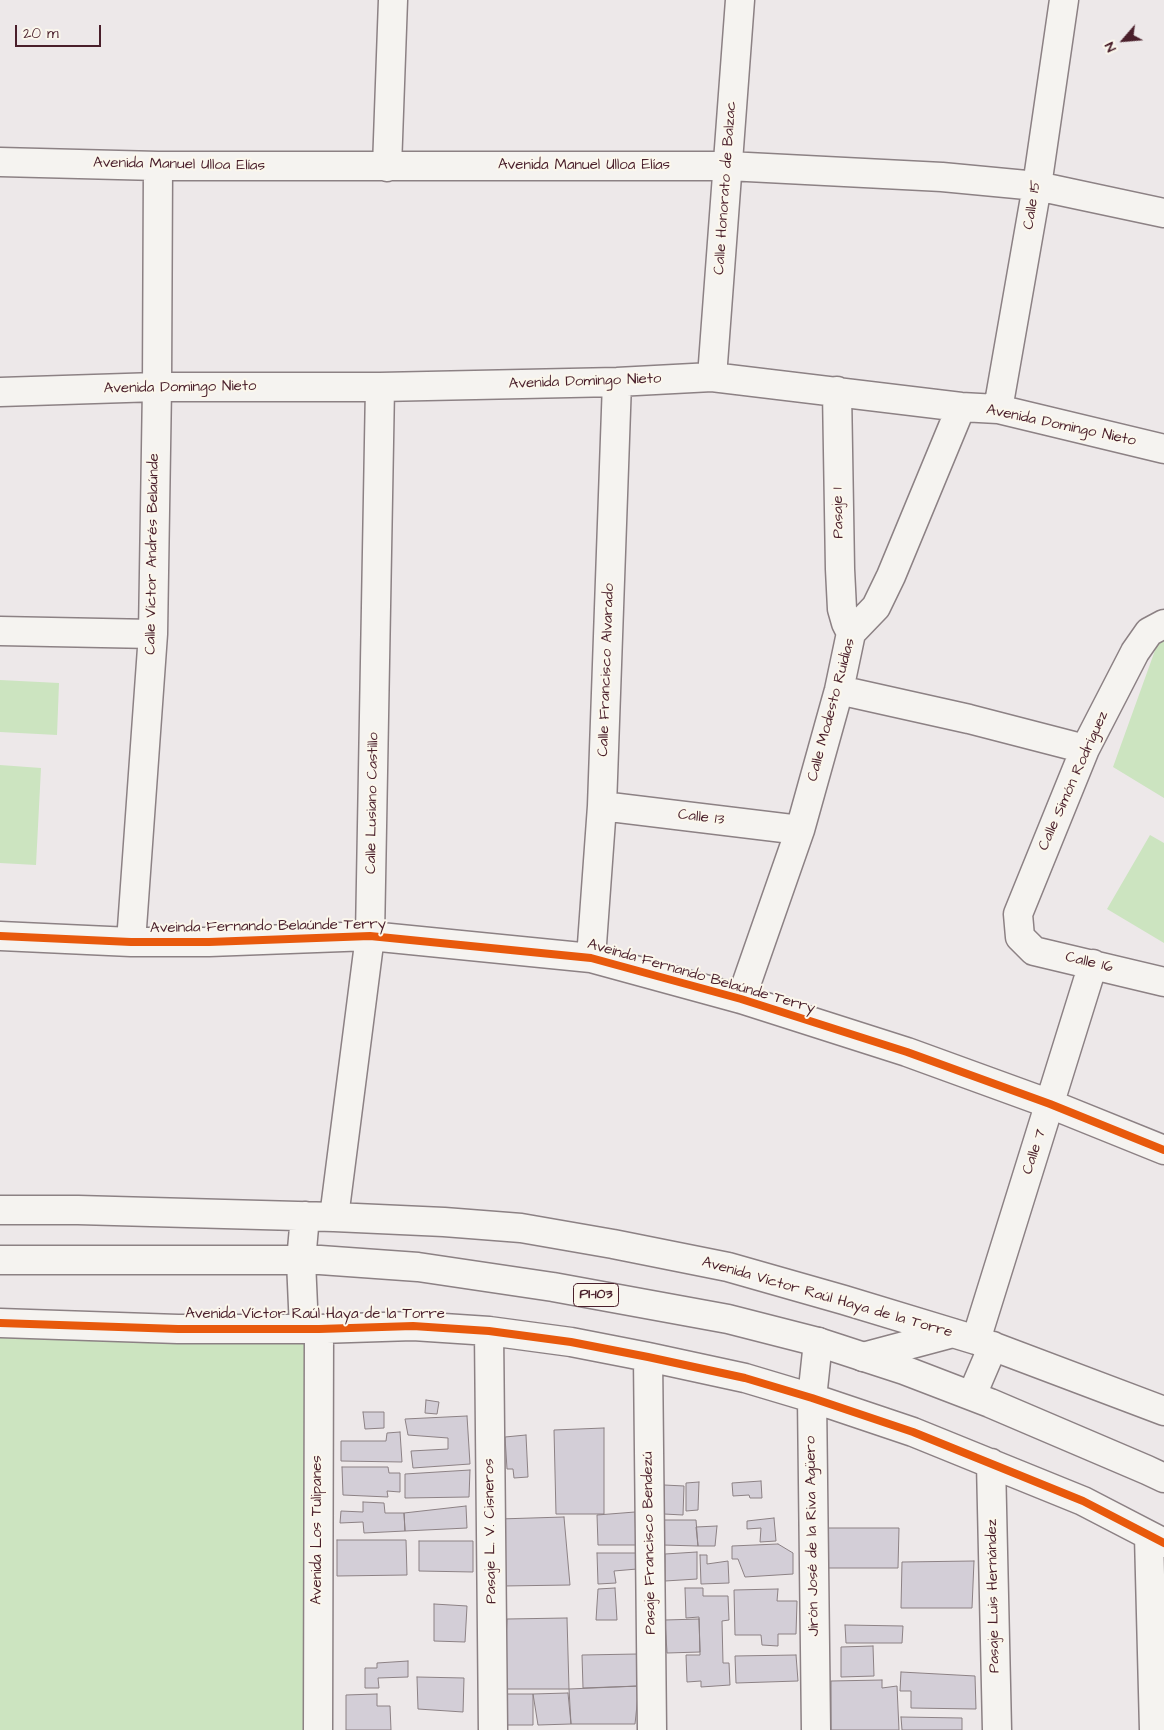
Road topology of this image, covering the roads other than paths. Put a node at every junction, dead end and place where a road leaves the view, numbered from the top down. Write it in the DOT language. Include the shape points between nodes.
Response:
graph roads {
  1 [pos="393,0"];
  2 [pos="740,0"];
  3 [pos="1064,0"];
  4 [pos="0,162"];
  5 [pos="158,166"];
  6 [pos="728,166"];
  7 [pos="387,167"];
  8 [pos="1037,186"];
  9 [pos="1164,213"];
  10 [pos="712,377"];
  11 [pos="618,382"];
  12 [pos="157,386"];
  13 [pos="380,387"];
  14 [pos="837,391"];
  15 [pos="0,392"];
  16 [pos="960,407"];
  17 [pos="998,409"];
  18 [pos="1164,449"];
  19 [pos="1156,628"];
  20 [pos="0,631"];
  21 [pos="851,633"];
  22 [pos="153,634"];
  23 [pos="838,690"];
  24 [pos="1085,749"];
  25 [pos="602,806"];
  26 [pos="800,830"];
  27 [pos="0,936"];
  28 [pos="370,936"];
  29 [pos="1020,937"];
  30 [pos="132,942"];
  31 [pos="592,958"];
  32 [pos="1093,964"];
  33 [pos="1164,982"];
  34 [pos="741,999"];
  35 [pos="1050,1104"];
  36 [pos="1164,1150"];
  37 [pos="0,1210"];
  38 [pos="305,1216"];
  39 [pos="334,1217"];
  40 [pos="0,1260"];
  41 [pos="301,1260"];
  42 [pos="0,1323"];
  43 [pos="312,1329"];
  44 [pos="489,1331"];
  45 [pos="974,1339"];
  46 [pos="818,1342"];
  47 [pos="648,1357"];
  48 [pos="863,1357"];
  49 [pos="972,1396"];
  50 [pos="812,1398"];
  51 [pos="1164,1411"];
  52 [pos="991,1463"];
  53 [pos="1164,1478"];
  54 [pos="1156,1539"];
  55 [pos="318,1730"];
  56 [pos="493,1730"];
  57 [pos="652,1730"];
  58 [pos="816,1730"];
  59 [pos="997,1730"];
  60 [pos="1154,1730"];
  1 -- 7 [label="street"];
  2 -- 6 [label="street, Calle Honorato de Balzac"];
  3 -- 8 [label="street, Calle 15"];
  4 -- 5 [label="street, Avenida Manuel Ulloa Elías"];
  5 -- 7 [label="street, Avenida Manuel Ulloa Elías"];
  5 -- 12 [label="street, Calle Víctor Andrés Belaúnde"];
  6 -- 7 [label="street, Avenida Manuel Ulloa Elías"];
  6 -- 8 [label="street, Avenida Manuel Ulloa Elías" via="942,177"];
  6 -- 10 [label="street, Calle Honorato de Balzac"];
  8 -- 9 [label="street, Avenida Manuel Ulloa Elías"];
  8 -- 17 [label="street, Calle 15"];
  10 -- 11 [label="street, Avenida Domingo Nieto"];
  10 -- 14 [label="street, Avenida Domingo Nieto"];
  11 -- 13 [label="street, Avenida Domingo Nieto"];
  11 -- 25 [label="street, Calle Francisco Alvarado"];
  12 -- 13 [label="street, Avenida Domingo Nieto"];
  12 -- 15 [label="street, Avenida Domingo Nieto"];
  12 -- 22 [label="street, Calle Víctor Andrés Belaúnde"];
  13 -- 28 [label="street, Calle Lusiano Castillo"];
  14 -- 16 [label="street, Avenida Domingo Nieto"];
  14 -- 21 [label="street, Pasaje 1" via="842,610"];
  16 -- 17 [label="street, Avenida Domingo Nieto"];
  16 -- 21 [label="street, Calle Modesto Ruidias" via="891,576 876,607"];
  17 -- 18 [label="street, Avenida Domingo Nieto"];
  19 -- 24 [label="street, Calle Simón Rodríguez" via="1136,652"];
  20 -- 22 [label="street"];
  21 -- 23 [label="street, Calle Modesto Ruidias"];
  22 -- 30 [label="street, Calle Víctor Andrés Belaúnde"];
  23 -- 24 [label="street"];
  23 -- 26 [label="street, Calle Modesto Ruidias"];
  24 -- 29 [label="street, Calle Simón Rodríguez" via="1018,914"];
  25 -- 26 [label="street, Calle 13"];
  25 -- 31 [label="street, Calle Francisco Alvarado"];
  26 -- 34 [label="street, Calle Modesto Ruidias"];
  27 -- 30 [label="street, Aveinda Fernando Belaúnde Terry"];
  28 -- 30 [label="street, Aveinda Fernando Belaúnde Terry"];
  28 -- 31 [label="street, Aveinda Fernando Belaúnde Terry"];
  28 -- 39 [label="street, Calle Lusiano Castillo"];
  29 -- 32 [label="street, Calle 16" via="1034,951"];
  31 -- 34 [label="street, Aveinda Fernando Belaúnde Terry"];
  32 -- 33 [label="street, Calle 16"];
  32 -- 35 [label="street, Calle 7"];
  34 -- 35 [label="street, Aveinda Fernando Belaúnde Terry" via="907,1052"];
  35 -- 36 [label="street, Aveinda Fernando Belaúnde Terry"];
  35 -- 45 [label="street, Calle 7"];
  37 -- 38 [label="street, Avenida Víctor Raúl Haya de la Torre"];
  38 -- 39 [label="street, Avenida Víctor Raúl Haya de la Torre"];
  38 -- 41 [label="street, Avenida Los Tulipanes"];
  39 -- 45 [label="street, Avenida Víctor Raúl Haya de la Torre" via="521,1228 614,1244 728,1267"];
  40 -- 41 [label="street, PI-103"];
  41 -- 43 [label="street, Avenida Los Tulipanes"];
  41 -- 46 [label="street, PI-103" via="418,1267 525,1282 728,1319"];
  42 -- 43 [label="street, Avenida Víctor Raúl Haya de la Torre" via="178,1329"];
  43 -- 44 [label="street, Avenida Víctor Raúl Haya de la Torre" via="413,1326"];
  43 -- 55 [label="street, Avenida Los Tulipanes"];
  44 -- 47 [label="street, Avenida Víctor Raúl Haya de la Torre"];
  44 -- 56 [label="street, Pasaje L. V. Cisneros"];
  45 -- 48 [label="street"];
  45 -- 49 [label="street, Calle 7"];
  45 -- 51 [label="street, Avenida Víctor Raúl Haya de la Torre"];
  46 -- 48 [label="street, PI-103"];
  46 -- 50 [label="street, Jirón José de la Riva Agüero"];
  47 -- 50 [label="street, Avenida Víctor Raúl Haya de la Torre" via="745,1378"];
  47 -- 57 [label="street, Pasaje Francisco Bendezú"];
  48 -- 49 [label="street, PI-103"];
  49 -- 53 [label="street, PI-103"];
  50 -- 52 [label="street, Avenida Víctor Raúl Haya de la Torre" via="913,1432"];
  50 -- 58 [label="street, Jirón José de la Riva Agüero"];
  52 -- 54 [label="street, Avenida Víctor Raúl Haya de la Torre" via="1083,1501"];
  52 -- 59 [label="street, Pasaje Luis Hernández"];
  54 -- 60 [label="street"];
}
